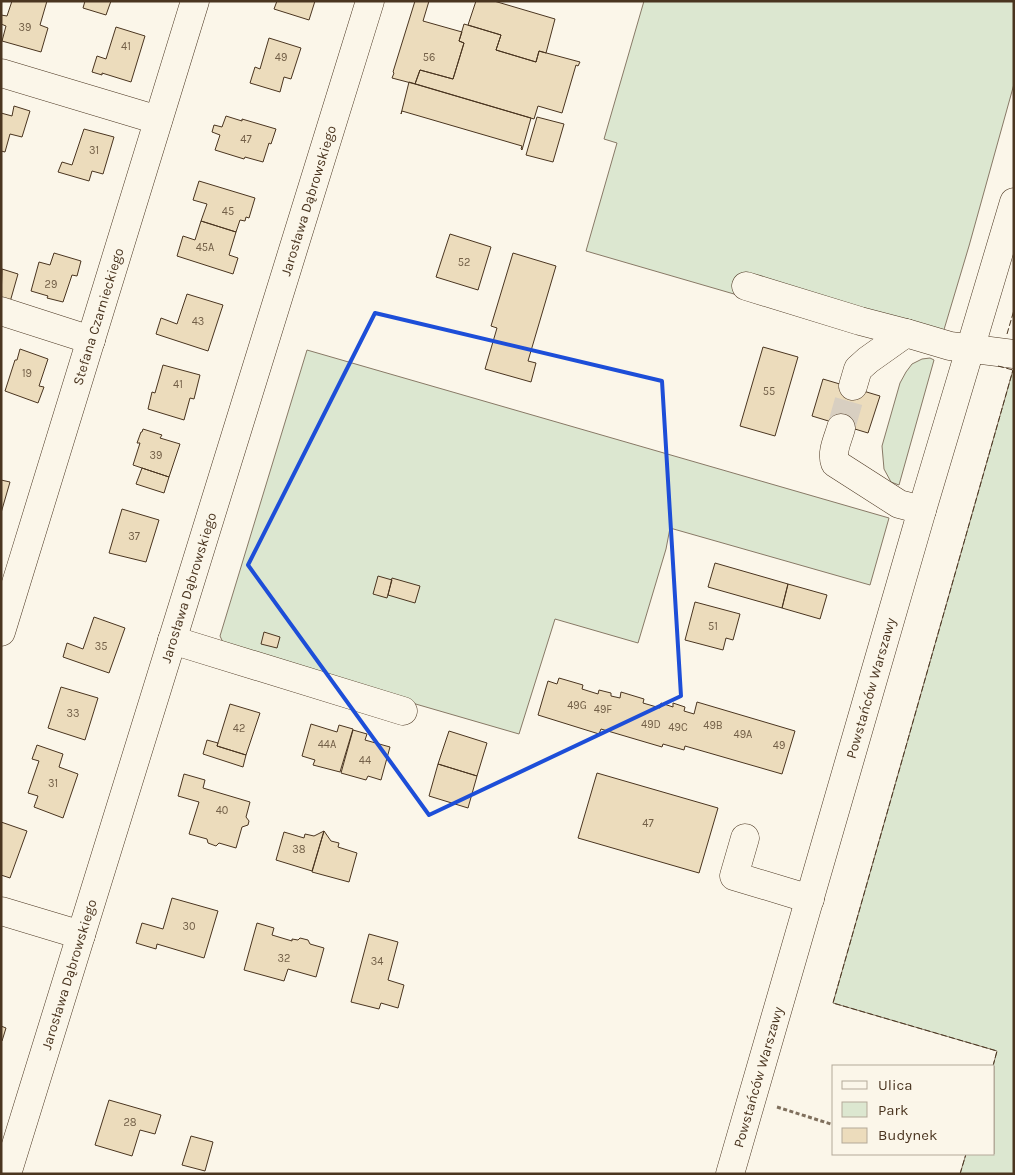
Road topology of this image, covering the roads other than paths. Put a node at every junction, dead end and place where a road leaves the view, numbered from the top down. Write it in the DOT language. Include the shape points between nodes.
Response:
graph roads {
  1 [pos="195,1"];
  2 [pos="370,1"];
  3 [pos="1,74"];
  4 [pos="158,120"];
  5 [pos="1014,202"];
  6 [pos="746,286"];
  7 [pos="1,311"];
  8 [pos="906,333"];
  9 [pos="91,340"];
  10 [pos="970,349"];
  11 [pos="1014,354"];
  12 [pos="853,386"];
  13 [pos="841,428"];
  14 [pos="922,510"];
  15 [pos="1,632"];
  16 [pos="172,640"];
  17 [pos="404,711"];
  18 [pos="745,838"];
  19 [pos="810,899"];
  20 [pos="1,911"];
  21 [pos="81,935"];
  22 [pos="7,1174"];
  23 [pos="730,1174"];
  1 -- 4 [label="street, Stefana Czarnieckiego"];
  2 -- 16 [label="street, Jarosława Dąbrowskiego"];
  3 -- 4 [label="street"];
  4 -- 9 [label="street, Stefana Czarnieckiego"];
  5 -- 10 [label="street, Powstańców Warszawy"];
  6 -- 8 [label="street"];
  7 -- 9 [label="street"];
  8 -- 10 [label="street"];
  8 -- 12 [label="street" via="858,368"];
  9 -- 15 [label="street, Stefana Czarnieckiego"];
  10 -- 11 [label="street"];
  10 -- 14 [label="street, Powstańców Warszawy"];
  13 -- 14 [label="street" via="834,452 835,463 899,504"];
  14 -- 19 [label="street, Powstańców Warszawy"];
  16 -- 17 [label="street"];
  16 -- 21 [label="street, Jarosława Dąbrowskiego"];
  18 -- 19 [label="street" via="734,876"];
  19 -- 23 [label="street, Powstańców Warszawy"];
  20 -- 21 [label="street"];
  21 -- 22 [label="street, Jarosława Dąbrowskiego"];
}
